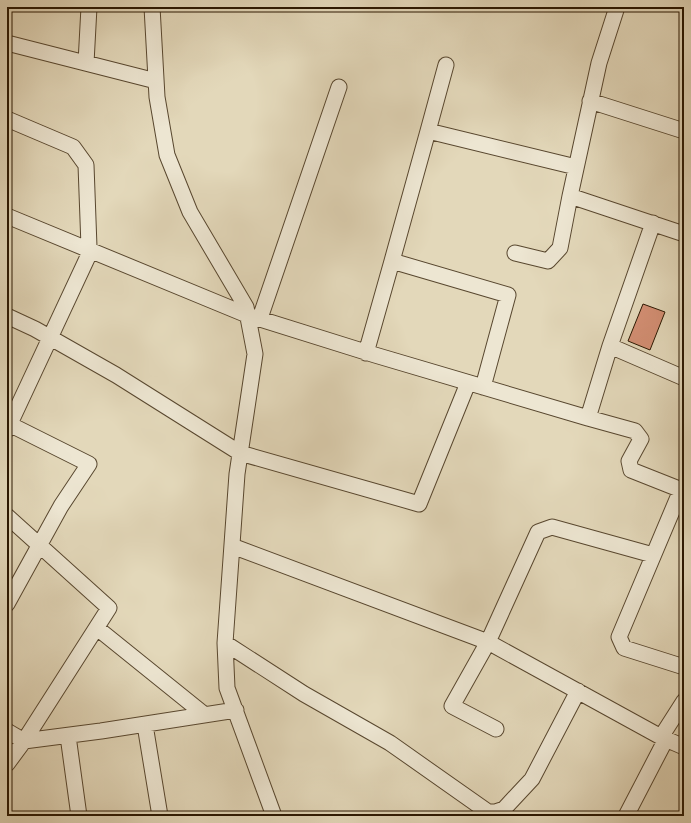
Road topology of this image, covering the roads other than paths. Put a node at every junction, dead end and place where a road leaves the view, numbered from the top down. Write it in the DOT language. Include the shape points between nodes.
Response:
graph roads {
  1 [pos="89,7"];
  2 [pos="152,7"];
  3 [pos="617,7"];
  4 [pos="7,43"];
  5 [pos="86,63"];
  6 [pos="446,65"];
  7 [pos="156,81"];
  8 [pos="339,87"];
  9 [pos="590,101"];
  10 [pos="7,119"];
  11 [pos="428,131"];
  12 [pos="684,132"];
  13 [pos="576,167"];
  14 [pos="570,196"];
  15 [pos="7,216"];
  16 [pos="653,223"];
  17 [pos="684,234"];
  18 [pos="91,250"];
  19 [pos="515,253"];
  20 [pos="392,261"];
  21 [pos="7,316"];
  22 [pos="254,317"];
  23 [pos="50,338"];
  24 [pos="610,346"];
  25 [pos="366,352"];
  26 [pos="684,378"];
  27 [pos="468,383"];
  28 [pos="483,387"];
  29 [pos="588,418"];
  30 [pos="8,426"];
  31 [pos="240,453"];
  32 [pos="682,491"];
  33 [pos="7,516"];
  34 [pos="40,545"];
  35 [pos="232,546"];
  36 [pos="653,555"];
  37 [pos="7,604"];
  38 [pos="97,628"];
  39 [pos="488,642"];
  40 [pos="225,644"];
  41 [pos="684,667"];
  42 [pos="578,691"];
  43 [pos="684,701"];
  44 [pos="236,710"];
  45 [pos="205,715"];
  46 [pos="145,724"];
  47 [pos="496,728"];
  48 [pos="7,731"];
  49 [pos="68,736"];
  50 [pos="664,738"];
  51 [pos="24,741"];
  52 [pos="684,747"];
  53 [pos="7,764"];
  54 [pos="79,816"];
  55 [pos="160,816"];
  56 [pos="274,816"];
  57 [pos="626,816"];
  1 -- 5 [label="street"];
  2 -- 7 [label="street"];
  3 -- 9 [label="street"];
  4 -- 5 [label="street"];
  5 -- 7 [label="street"];
  6 -- 11 [label="street"];
  7 -- 22 [label="street" via="166,155 190,212"];
  8 -- 22 [label="street"];
  9 -- 12 [label="street"];
  9 -- 13 [label="street"];
  10 -- 18 [label="street" via="73,147 86,165"];
  11 -- 13 [label="street"];
  11 -- 20 [label="street"];
  13 -- 14 [label="street"];
  14 -- 16 [label="street"];
  14 -- 19 [label="street" via="560,248 548,261"];
  15 -- 18 [label="street"];
  16 -- 17 [label="street"];
  16 -- 24 [label="street"];
  18 -- 22 [label="street"];
  18 -- 23 [label="street"];
  20 -- 25 [label="street"];
  20 -- 28 [label="street" via="508,295"];
  21 -- 23 [label="street"];
  22 -- 25 [label="street"];
  22 -- 31 [label="street" via="255,354"];
  23 -- 30 [label="street"];
  23 -- 31 [label="street" via="116,375"];
  24 -- 26 [label="street"];
  24 -- 29 [label="street"];
  25 -- 27 [label="street"];
  27 -- 28 [label="street"];
  27 -- 31 [label="street" via="419,504"];
  28 -- 29 [label="street"];
  29 -- 32 [label="street" via="636,431 641,439 628,461 630,470"];
  30 -- 34 [label="street" via="89,464 61,506"];
  31 -- 35 [label="street"];
  32 -- 36 [label="street"];
  33 -- 34 [label="street"];
  34 -- 37 [label="street"];
  34 -- 38 [label="street" via="109,608"];
  35 -- 39 [label="street"];
  35 -- 40 [label="street"];
  36 -- 39 [label="street" via="552,527 538,532"];
  36 -- 41 [label="street" via="619,637 624,648"];
  38 -- 45 [label="street"];
  38 -- 51 [label="street"];
  39 -- 42 [label="street"];
  39 -- 47 [label="street" via="452,706"];
  40 -- 42 [label="street" via="304,694 390,743 488,812 504,809 532,779"];
  40 -- 44 [label="street" via="227,688"];
  42 -- 50 [label="street"];
  43 -- 50 [label="street"];
  44 -- 45 [label="street"];
  44 -- 56 [label="street"];
  45 -- 46 [label="street"];
  46 -- 49 [label="street"];
  46 -- 55 [label="street"];
  48 -- 51 [label="street"];
  49 -- 51 [label="street"];
  49 -- 54 [label="street"];
  50 -- 52 [label="street"];
  50 -- 57 [label="street"];
  51 -- 53 [label="street"];
}
